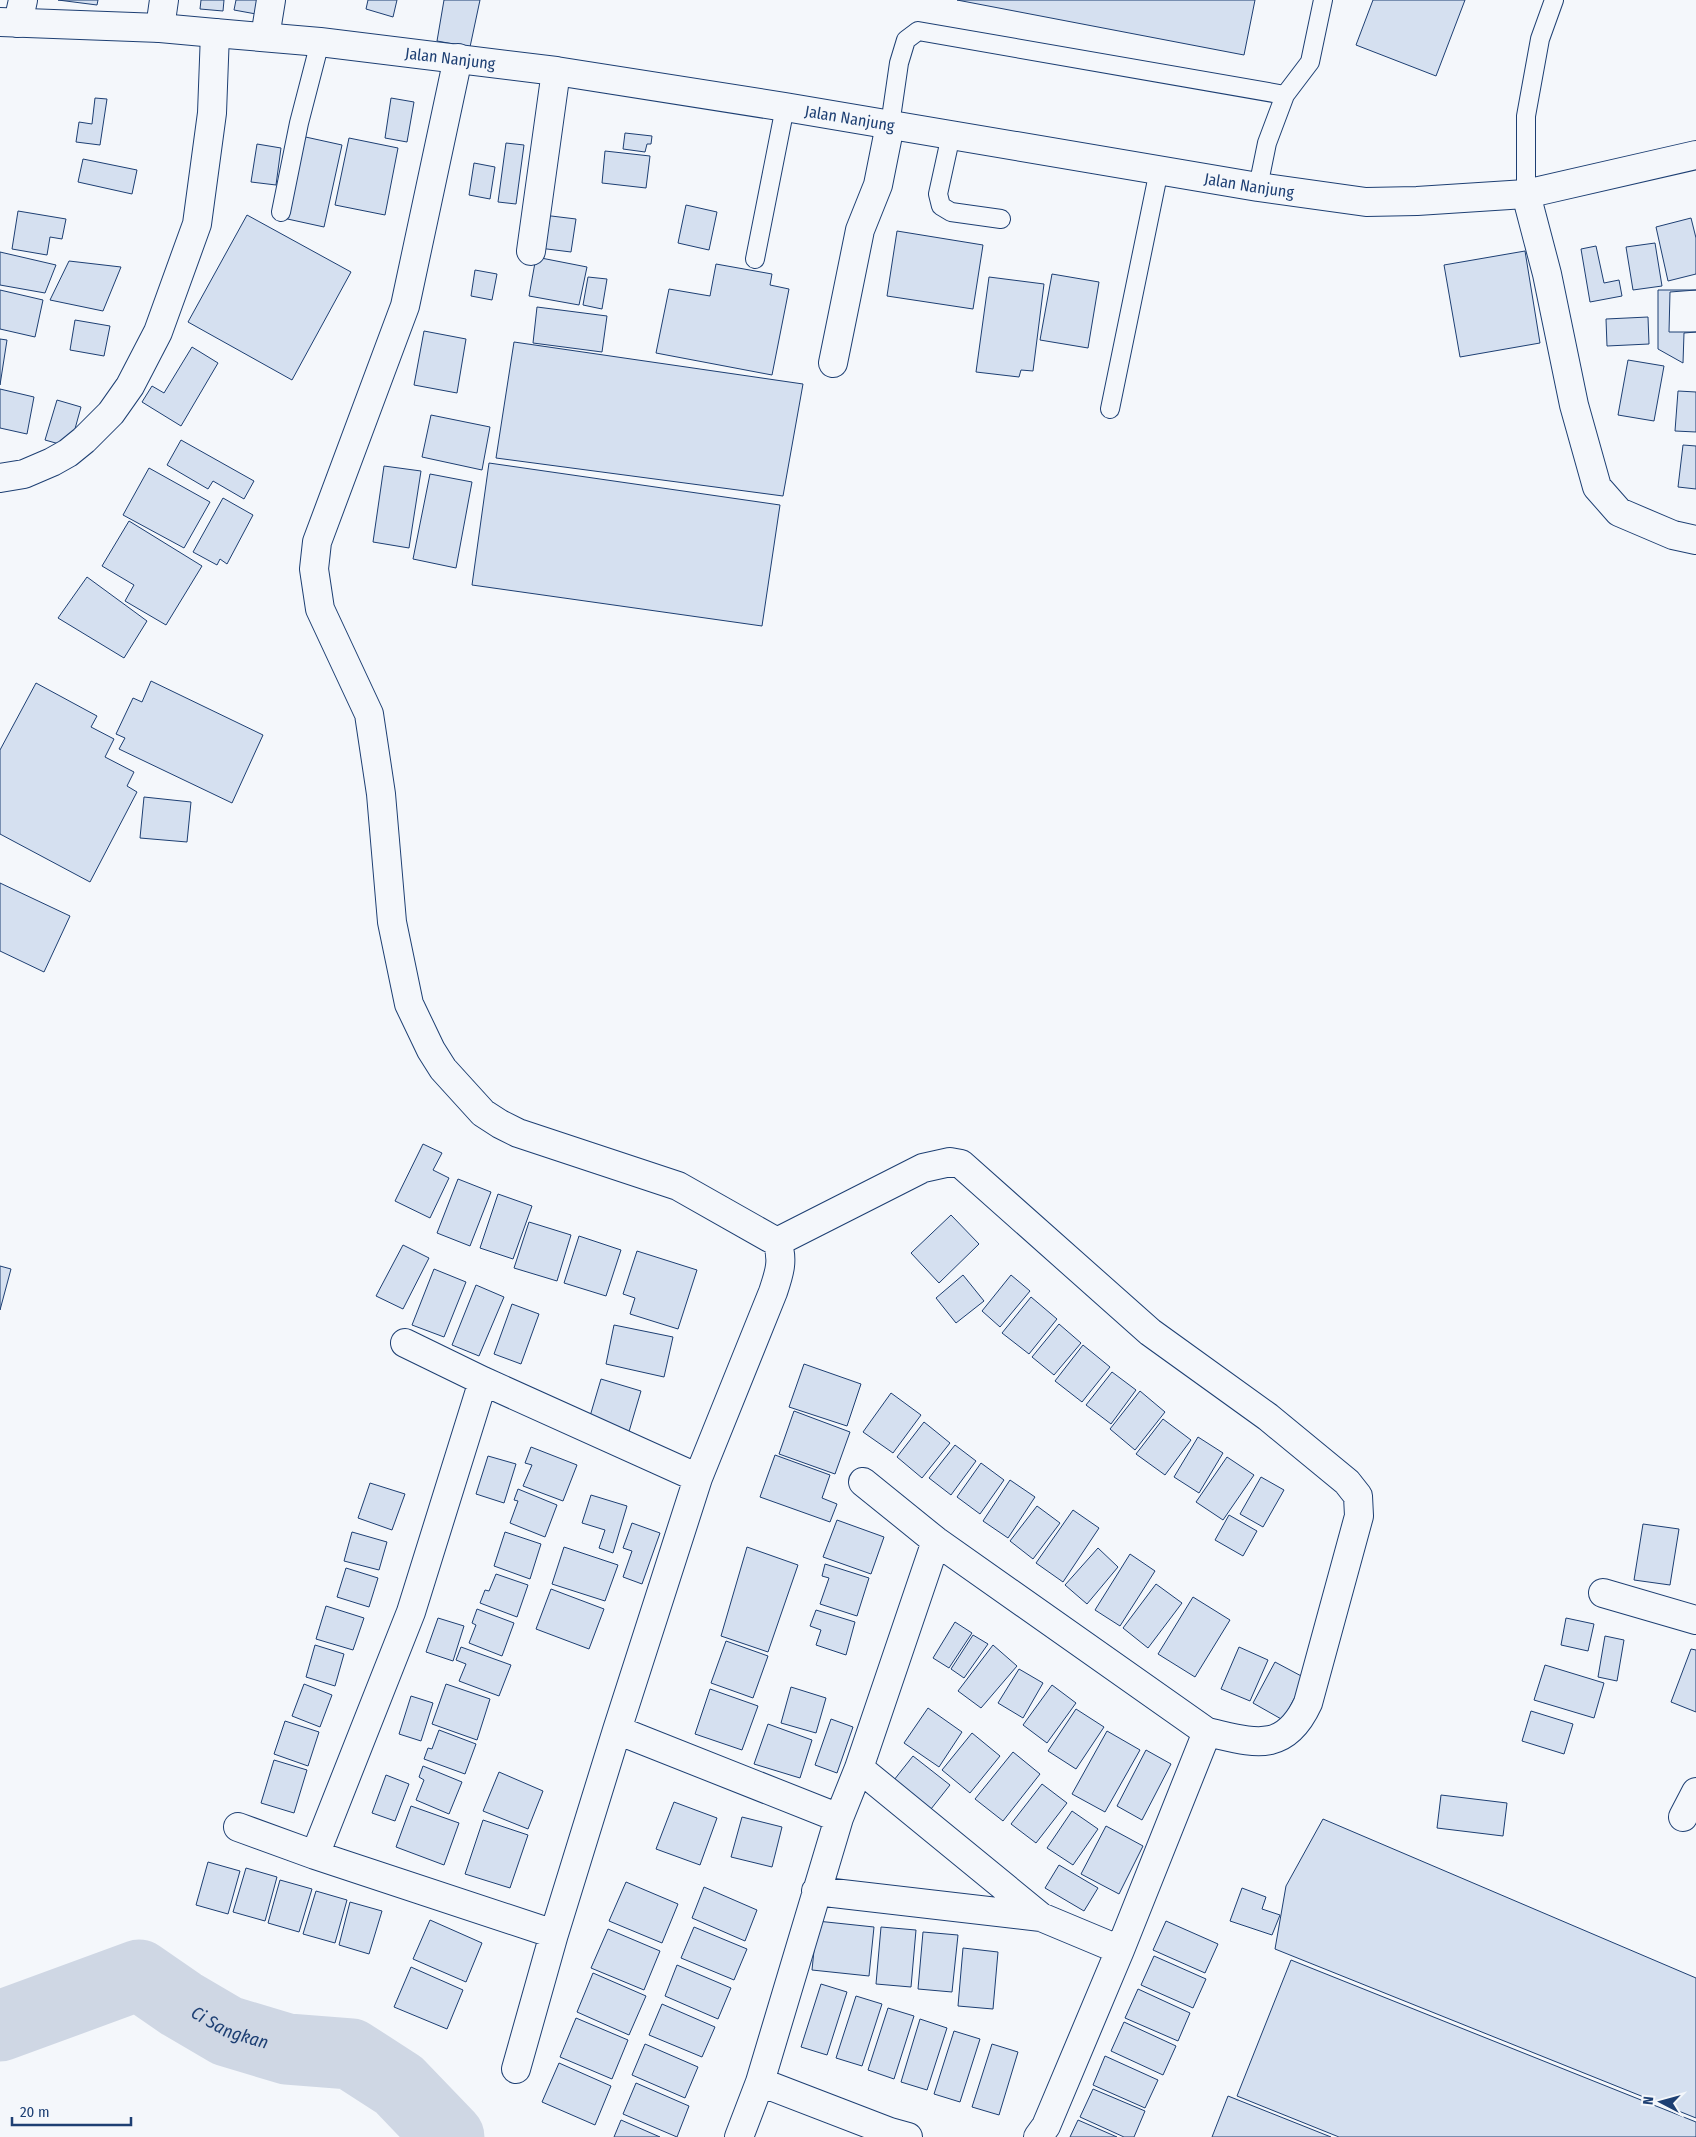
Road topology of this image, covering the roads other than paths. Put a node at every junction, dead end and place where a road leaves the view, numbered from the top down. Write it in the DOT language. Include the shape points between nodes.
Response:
graph roads {
  1 [pos="164,0"];
  2 [pos="272,0"];
  3 [pos="1323,0"];
  4 [pos="1554,0"];
  5 [pos="14,15"];
  6 [pos="160,28"];
  7 [pos="215,33"];
  8 [pos="265,37"];
  9 [pos="320,42"];
  10 [pos="458,58"];
  11 [pos="556,71"];
  12 [pos="1285,95"];
  13 [pos="785,107"];
  14 [pos="890,125"];
  15 [pos="951,135"];
  16 [pos="1696,155"];
  17 [pos="1159,170"];
  18 [pos="1258,187"];
  19 [pos="1526,194"];
  20 [pos="281,212"];
  21 [pos="1001,219"];
  22 [pos="531,251"];
  23 [pos="755,258"];
  24 [pos="833,364"];
  25 [pos="1110,409"];
  26 [pos="0,478"];
  27 [pos="1696,540"];
  28 [pos="777,1242"];
  29 [pos="405,1343"];
  30 [pos="483,1381"];
  31 [pos="698,1478"];
  32 [pos="863,1482"];
  33 [pos="936,1541"];
  34 [pos="1602,1593"];
  35 [pos="1696,1620"];
  36 [pos="616,1730"];
  37 [pos="1207,1732"];
  38 [pos="859,1768"];
  39 [pos="1696,1792"];
  40 [pos="1683,1817"];
  41 [pos="839,1818"];
  42 [pos="238,1827"];
  43 [pos="315,1855"];
  44 [pos="816,1891"];
  45 [pos="1041,1917"];
  46 [pos="554,1934"];
  47 [pos="1120,1950"];
  48 [pos="516,2069"];
  49 [pos="760,2082"];
  50 [pos="739,2137"];
  51 [pos="908,2137"];
  52 [pos="1038,2137"];
  1 -- 6 [label="street"];
  2 -- 8 [label="street"];
  3 -- 12 [label="lane" via="1310,62"];
  4 -- 19 [label="lane" via="1540,39 1526,116"];
  5 -- 6 [label="street, Jalan Nanjung"];
  6 -- 7 [label="street, Jalan Nanjung"];
  7 -- 8 [label="street, Jalan Nanjung"];
  7 -- 26 [label="street" via="212,113 197,224 158,332 130,386 111,413 84,440 52,462 24,474"];
  8 -- 9 [label="street, Jalan Nanjung"];
  9 -- 10 [label="street, Jalan Nanjung"];
  9 -- 20 [label="lane"];
  10 -- 11 [label="street, Jalan Nanjung"];
  10 -- 28 [label="street" via="405,306 317,542 314,569 320,609 368,714 381,794 392,922 409,1004 443,1069 483,1113 500,1124 518,1133 678,1186"];
  11 -- 13 [label="street, Jalan Nanjung"];
  11 -- 22 [label="street"];
  12 -- 14 [label="lane" via="918,31 906,40 898,63"];
  12 -- 18 [label="lane" via="1267,143"];
  13 -- 14 [label="street, Jalan Nanjung"];
  13 -- 23 [label="lane"];
  14 -- 15 [label="street, Jalan Nanjung"];
  14 -- 24 [label="street" via="878,185 860,230"];
  15 -- 17 [label="street, Jalan Nanjung"];
  15 -- 21 [label="lane" via="938,194 941,206 951,212"];
  16 -- 19 [label="street, Jalan Nanjung"];
  17 -- 18 [label="street, Jalan Nanjung"];
  17 -- 25 [label="lane"];
  18 -- 19 [label="street, Jalan Nanjung" via="1366,202 1417,202"];
  19 -- 27 [label="street" via="1548,274 1574,405 1597,488 1619,512 1673,535"];
  28 -- 31 [label="street" via="781,1267 773,1292"];
  28 -- 37 [label="street" via="923,1168 950,1162 961,1164 1150,1332 1268,1417 1354,1489 1358,1496 1359,1516 1301,1720 1281,1737 1266,1742"];
  29 -- 30 [label="street"];
  30 -- 31 [label="street"];
  30 -- 43 [label="street" via="411,1612"];
  31 -- 36 [label="street"];
  32 -- 33 [label="street"];
  33 -- 37 [label="street"];
  33 -- 38 [label="street"];
  34 -- 35 [label="street"];
  36 -- 41 [label="street"];
  36 -- 46 [label="street"];
  37 -- 47 [label="street"];
  38 -- 41 [label="street"];
  38 -- 45 [label="street"];
  39 -- 40 [label="street"];
  41 -- 44 [label="street"];
  42 -- 43 [label="street"];
  43 -- 46 [label="street"];
  44 -- 45 [label="street"];
  44 -- 49 [label="street"];
  45 -- 47 [label="street"];
  46 -- 48 [label="street"];
  47 -- 52 [label="street" via="1046,2126"];
  49 -- 50 [label="street"];
  49 -- 51 [label="street"];
}
